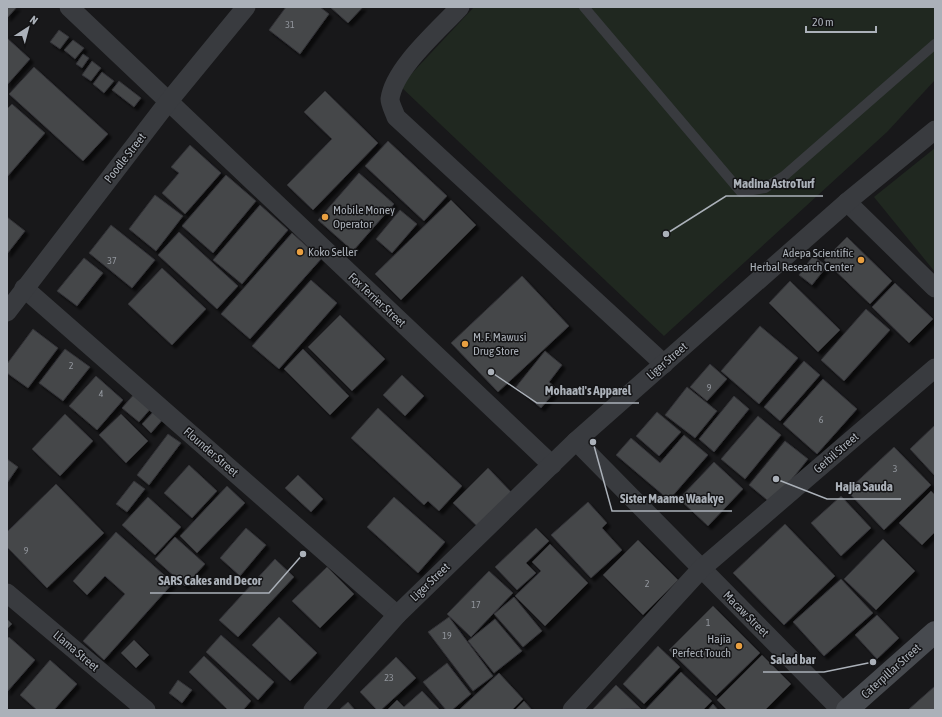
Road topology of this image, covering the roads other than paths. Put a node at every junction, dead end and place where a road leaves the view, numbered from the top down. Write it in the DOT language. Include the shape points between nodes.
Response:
graph roads {
  1 [pos="69,7"];
  2 [pos="246,7"];
  3 [pos="460,7"];
  4 [pos="584,7"];
  5 [pos="935,44"];
  6 [pos="168,102"];
  7 [pos="935,130"];
  8 [pos="848,202"];
  9 [pos="24,288"];
  10 [pos="935,288"];
  11 [pos="7,312"];
  12 [pos="664,364"];
  13 [pos="935,368"];
  14 [pos="576,441"];
  15 [pos="552,465"];
  16 [pos="701,569"];
  17 [pos="7,593"];
  18 [pos="397,615"];
  19 [pos="935,632"];
  20 [pos="146,710"];
  21 [pos="313,710"];
  22 [pos="572,710"];
  23 [pos="841,710"];
  24 [pos="847,710"];
  1 -- 6 [label="street, Fox Terrier Street"];
  2 -- 6 [label="street, Poodle Street"];
  3 -- 12 [label="street" via="406,65 394,84 390,101 396,116"];
  4 -- 5 [label="lane" via="741,192 765,188 784,176"];
  6 -- 9 [label="street, Poodle Street"];
  6 -- 15 [label="street, Fox Terrier Street"];
  7 -- 8 [label="street, Liger Street"];
  8 -- 10 [label="street"];
  8 -- 12 [label="street, Liger Street"];
  9 -- 11 [label="street, Poodle Street"];
  9 -- 18 [label="street, Flounder Street"];
  12 -- 14 [label="street, Liger Street"];
  13 -- 16 [label="street, Gerbil Street"];
  14 -- 15 [label="street, Liger Street"];
  14 -- 16 [label="street, Macaw Street"];
  15 -- 18 [label="street, Liger Street"];
  16 -- 22 [label="street"];
  16 -- 23 [label="street, Macaw Street"];
  17 -- 20 [label="street, Llama Street"];
  18 -- 21 [label="street, Liger Street"];
  19 -- 24 [label="street, Caterpillar Street"];
}
